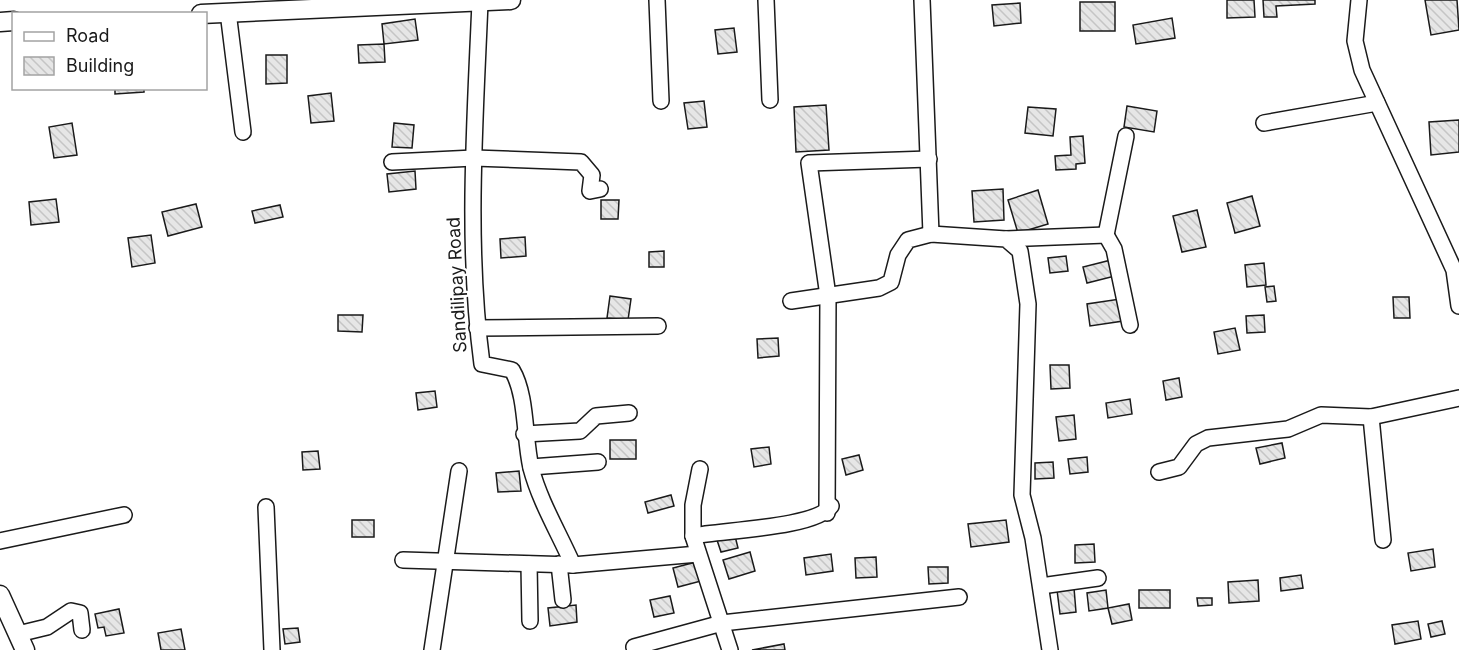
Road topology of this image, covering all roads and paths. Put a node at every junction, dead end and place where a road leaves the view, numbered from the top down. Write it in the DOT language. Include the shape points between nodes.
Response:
graph roads {
  1 [pos="512,0"];
  2 [pos="657,0"];
  3 [pos="766,0"];
  4 [pos="922,0"];
  5 [pos="1359,0"];
  6 [pos="480,2"];
  7 [pos="317,4"];
  8 [pos="228,12"];
  9 [pos="207,14"];
  10 [pos="770,100"];
  11 [pos="661,101"];
  12 [pos="1377,103"];
  13 [pos="1264,123"];
  14 [pos="243,132"];
  15 [pos="1126,136"];
  16 [pos="474,158"];
  17 [pos="929,159"];
  18 [pos="392,162"];
  19 [pos="600,189"];
  20 [pos="931,234"];
  21 [pos="1106,235"];
  22 [pos="1006,239"];
  23 [pos="828,296"];
  24 [pos="791,302"];
  25 [pos="1459,306"];
  26 [pos="1130,325"];
  27 [pos="658,326"];
  28 [pos="477,328"];
  29 [pos="1459,398"];
  30 [pos="629,413"];
  31 [pos="1371,417"];
  32 [pos="524,434"];
  33 [pos="598,462"];
  34 [pos="531,466"];
  35 [pos="700,469"];
  36 [pos="459,471"];
  37 [pos="1159,472"];
  38 [pos="836,498"];
  39 [pos="266,507"];
  40 [pos="826,513"];
  41 [pos="124,515"];
  42 [pos="693,536"];
  43 [pos="1383,540"];
  44 [pos="0,541"];
  45 [pos="698,554"];
  46 [pos="403,560"];
  47 [pos="446,562"];
  48 [pos="530,564"];
  49 [pos="566,565"];
  50 [pos="1098,578"];
  51 [pos="1041,586"];
  52 [pos="0,595"];
  53 [pos="959,597"];
  54 [pos="563,600"];
  55 [pos="530,621"];
  56 [pos="722,623"];
  57 [pos="82,630"];
  58 [pos="22,642"];
  59 [pos="634,647"];
  60 [pos="272,650"];
  61 [pos="432,650"];
  62 [pos="730,650"];
  63 [pos="1050,650"];
  1 -- 6 [label="main road"];
  2 -- 11 [label="street"];
  3 -- 10 [label="street"];
  4 -- 17 [label="street"];
  5 -- 12 [label="street" via="1355,41 1362,70"];
  6 -- 7 [label="main road"];
  6 -- 16 [label="street, Sandilipay Road"];
  7 -- 8 [label="main road"];
  8 -- 9 [label="main road"];
  8 -- 14 [label="street"];
  12 -- 13 [label="street"];
  12 -- 25 [label="street" via="1454,270"];
  15 -- 21 [label="street"];
  16 -- 18 [label="street"];
  16 -- 19 [label="street" via="581,162 592,175 590,191"];
  16 -- 28 [label="street, Sandilipay Road" via="472,221"];
  17 -- 20 [label="street"];
  17 -- 23 [label="street" via="808,163"];
  20 -- 22 [label="street"];
  20 -- 23 [label="street" via="908,240 898,255 891,282 879,288"];
  21 -- 22 [label="street"];
  21 -- 26 [label="street" via="1114,249"];
  22 -- 51 [label="street" via="1020,251 1028,304 1022,495"];
  23 -- 24 [label="street"];
  23 -- 40 [label="street"];
  27 -- 28 [label="street"];
  28 -- 32 [label="street, Sandilipay Road" via="482,364 512,370 520,382"];
  29 -- 31 [label="street"];
  30 -- 32 [label="street" via="596,416 580,431"];
  31 -- 37 [label="street" via="1321,415 1288,429 1208,438 1196,444 1179,467"];
  31 -- 43 [label="street"];
  32 -- 34 [label="street, Sandilipay Road"];
  33 -- 34 [label="street"];
  34 -- 49 [label="street, Sandilipay Road"];
  35 -- 42 [label="street" via="693,505"];
  36 -- 47 [label="street"];
  38 -- 40 [label="street"];
  39 -- 60 [label="street"];
  40 -- 42 [label="street" via="789,525"];
  41 -- 44 [label="street"];
  42 -- 45 [label="street"];
  45 -- 49 [label="street"];
  45 -- 56 [label="street"];
  46 -- 47 [label="street"];
  47 -- 48 [label="street"];
  47 -- 61 [label="street"];
  48 -- 49 [label="street"];
  48 -- 55 [label="street"];
  49 -- 54 [label="street"];
  50 -- 51 [label="street"];
  51 -- 63 [label="street"];
  52 -- 58 [label="main road"];
  53 -- 56 [label="street"];
  56 -- 59 [label="street"];
  56 -- 62 [label="street"];
  57 -- 58 [label="street" via="80,613 71,611"];
}
